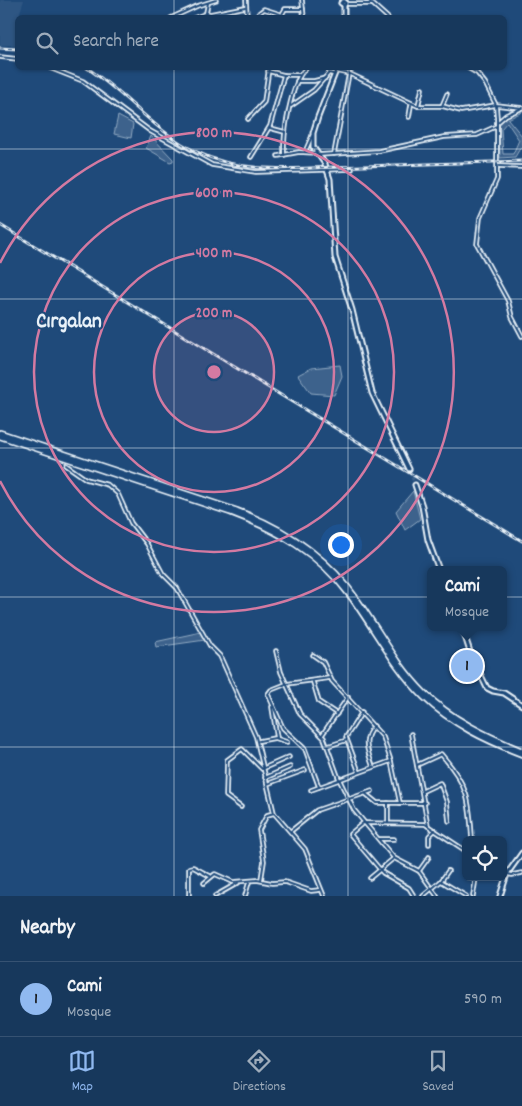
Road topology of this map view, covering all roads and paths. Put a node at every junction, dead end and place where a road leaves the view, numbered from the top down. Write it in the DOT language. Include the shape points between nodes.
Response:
graph roads {
  1 [pos="216,0"];
  2 [pos="246,0"];
  3 [pos="302,0"];
  4 [pos="368,0"];
  5 [pos="208,2"];
  6 [pos="343,2"];
  7 [pos="372,4"];
  8 [pos="245,7"];
  9 [pos="303,8"];
  10 [pos="207,13"];
  11 [pos="259,13"];
  12 [pos="178,15"];
  13 [pos="202,15"];
  14 [pos="246,15"];
  15 [pos="278,15"];
  16 [pos="281,15"];
  17 [pos="304,15"];
  18 [pos="344,15"];
  19 [pos="385,15"];
  20 [pos="0,57"];
  21 [pos="15,59"];
  22 [pos="55,70"];
  23 [pos="268,70"];
  24 [pos="271,70"];
  25 [pos="304,70"];
  26 [pos="470,70"];
  27 [pos="336,71"];
  28 [pos="349,73"];
  29 [pos="284,75"];
  30 [pos="299,75"];
  31 [pos="326,78"];
  32 [pos="297,81"];
  33 [pos="422,89"];
  34 [pos="448,94"];
  35 [pos="411,104"];
  36 [pos="291,106"];
  37 [pos="418,106"];
  38 [pos="442,106"];
  39 [pos="496,106"];
  40 [pos="522,109"];
  41 [pos="409,117"];
  42 [pos="248,119"];
  43 [pos="497,124"];
  44 [pos="269,128"];
  45 [pos="285,132"];
  46 [pos="314,133"];
  47 [pos="305,152"];
  48 [pos="317,154"];
  49 [pos="334,154"];
  50 [pos="284,155"];
  51 [pos="278,156"];
  52 [pos="251,157"];
  53 [pos="498,166"];
  54 [pos="522,167"];
  55 [pos="326,169"];
  56 [pos="352,169"];
  57 [pos="522,336"];
  58 [pos="0,434"];
  59 [pos="66,465"];
  60 [pos="409,469"];
  61 [pos="415,485"];
  62 [pos="438,566"];
  63 [pos="463,631"];
  64 [pos="276,651"];
  65 [pos="313,655"];
  66 [pos="330,678"];
  67 [pos="313,682"];
  68 [pos="286,684"];
  69 [pos="348,696"];
  70 [pos="272,705"];
  71 [pos="522,705"];
  72 [pos="362,712"];
  73 [pos="336,714"];
  74 [pos="374,726"];
  75 [pos="411,734"];
  76 [pos="322,735"];
  77 [pos="277,738"];
  78 [pos="347,740"];
  79 [pos="258,741"];
  80 [pos="287,742"];
  81 [pos="328,746"];
  82 [pos="522,752"];
  83 [pos="289,757"];
  84 [pos="391,761"];
  85 [pos="417,764"];
  86 [pos="290,767"];
  87 [pos="373,767"];
  88 [pos="263,769"];
  89 [pos="305,770"];
  90 [pos="359,772"];
  91 [pos="265,778"];
  92 [pos="339,779"];
  93 [pos="267,784"];
  94 [pos="319,788"];
  95 [pos="311,790"];
  96 [pos="372,791"];
  97 [pos="423,791"];
  98 [pos="365,793"];
  99 [pos="348,800"];
  100 [pos="388,803"];
  101 [pos="400,803"];
  102 [pos="425,803"];
  103 [pos="241,807"];
  104 [pos="274,813"];
  105 [pos="449,821"];
  106 [pos="363,823"];
  107 [pos="388,823"];
  108 [pos="428,826"];
  109 [pos="435,830"];
  110 [pos="291,831"];
  111 [pos="472,836"];
  112 [pos="394,839"];
  113 [pos="378,840"];
  114 [pos="429,844"];
  115 [pos="462,848"];
  116 [pos="522,853"];
  117 [pos="428,857"];
  118 [pos="394,858"];
  119 [pos="380,870"];
  120 [pos="419,871"];
  121 [pos="448,871"];
  122 [pos="507,872"];
  123 [pos="522,873"];
  124 [pos="507,874"];
  125 [pos="210,876"];
  126 [pos="370,878"];
  127 [pos="261,880"];
  128 [pos="250,881"];
  129 [pos="441,881"];
  130 [pos="475,881"];
  131 [pos="503,881"];
  132 [pos="204,883"];
  133 [pos="238,883"];
  134 [pos="432,889"];
  135 [pos="320,890"];
  136 [pos="189,894"];
  137 [pos="215,896"];
  138 [pos="245,896"];
  139 [pos="324,896"];
  140 [pos="414,896"];
  141 [pos="423,896"];
  142 [pos="437,896"];
  143 [pos="466,896"];
  144 [pos="473,896"];
  145 [pos="500,896"];
  1 -- 5 [label="street"];
  2 -- 8 [label="street"];
  3 -- 9 [label="street"];
  4 -- 7 [label="street"];
  5 -- 10 [label="street"];
  5 -- 12 [label="street"];
  6 -- 7 [label="street"];
  6 -- 18 [label="street"];
  7 -- 19 [label="street"];
  8 -- 10 [label="street"];
  8 -- 14 [label="street"];
  9 -- 16 [label="street" via="287,8"];
  9 -- 17 [label="street"];
  10 -- 13 [label="street"];
  11 -- 15 [label="street" via="264,9"];
  20 -- 21 [label="street"];
  22 -- 55 [label="street" via="83,81 150,131 212,165 256,172"];
  23 -- 42 [label="street" via="264,102"];
  24 -- 29 [label="street"];
  25 -- 30 [label="street"];
  26 -- 39 [label="street" via="483,80"];
  27 -- 28 [label="street"];
  27 -- 31 [label="street"];
  27 -- 46 [label="street"];
  28 -- 35 [label="street"];
  28 -- 49 [label="street"];
  29 -- 30 [label="street"];
  29 -- 44 [label="street"];
  30 -- 32 [label="street"];
  31 -- 32 [label="street"];
  31 -- 36 [label="street"];
  32 -- 36 [label="street"];
  33 -- 37 [label="street"];
  34 -- 38 [label="street"];
  35 -- 37 [label="street"];
  35 -- 41 [label="street"];
  36 -- 45 [label="street"];
  37 -- 38 [label="street"];
  38 -- 39 [label="street" via="461,111"];
  39 -- 40 [label="street"];
  39 -- 43 [label="street"];
  40 -- 43 [label="street" via="508,114"];
  43 -- 49 [label="street" via="477,135 444,137 379,151"];
  43 -- 53 [label="street"];
  44 -- 45 [label="street"];
  44 -- 52 [label="street"];
  45 -- 50 [label="street"];
  46 -- 47 [label="street"];
  46 -- 48 [label="street" via="313,145"];
  47 -- 48 [label="street"];
  47 -- 50 [label="street"];
  48 -- 49 [label="street"];
  48 -- 55 [label="street"];
  50 -- 51 [label="street"];
  53 -- 54 [label="street"];
  53 -- 57 [label="street" via="497,179 480,218 477,241"];
  55 -- 56 [label="street"];
  55 -- 60 [label="street" via="330,179 337,268 352,310 372,393"];
  58 -- 82 [label="highway" via="237,511 286,533 315,553 341,579 408,674 432,700 467,725"];
  59 -- 79 [label="street" via="86,479 108,485 118,494 131,524 177,588 210,646 222,659"];
  61 -- 62 [label="street"];
  63 -- 71 [label="street" via="487,688 504,693"];
  64 -- 68 [label="street"];
  65 -- 66 [label="street" via="323,662"];
  66 -- 67 [label="street"];
  66 -- 69 [label="street"];
  67 -- 68 [label="street"];
  67 -- 73 [label="street" via="319,702"];
  68 -- 70 [label="street" via="269,691"];
  68 -- 76 [label="street" via="301,716"];
  69 -- 72 [label="street"];
  69 -- 73 [label="street"];
  70 -- 77 [label="street"];
  70 -- 94 [label="street" via="284,730 304,749"];
  72 -- 74 [label="street"];
  72 -- 78 [label="street"];
  73 -- 76 [label="street"];
  74 -- 84 [label="street" via="385,740"];
  74 -- 87 [label="street" via="365,741"];
  75 -- 85 [label="street"];
  76 -- 81 [label="street"];
  77 -- 79 [label="street"];
  77 -- 80 [label="street"];
  78 -- 81 [label="street"];
  78 -- 90 [label="street"];
  79 -- 88 [label="street"];
  81 -- 92 [label="street"];
  83 -- 88 [label="street"];
  84 -- 87 [label="street"];
  84 -- 101 [label="street"];
  85 -- 97 [label="street"];
  85 -- 111 [label="street" via="441,754 455,770 469,798"];
  86 -- 91 [label="street"];
  87 -- 90 [label="street"];
  88 -- 91 [label="street"];
  88 -- 103 [label="street" via="242,749 226,761 226,796"];
  89 -- 93 [label="street"];
  90 -- 92 [label="street"];
  91 -- 93 [label="street"];
  92 -- 94 [label="street"];
  92 -- 99 [label="street"];
  93 -- 104 [label="street"];
  94 -- 95 [label="street"];
  96 -- 98 [label="street"];
  97 -- 102 [label="street"];
  97 -- 105 [label="street" via="440,783"];
  98 -- 99 [label="street"];
  98 -- 100 [label="street" via="376,802"];
  99 -- 106 [label="street"];
  99 -- 110 [label="street" via="314,812"];
  100 -- 101 [label="street"];
  100 -- 107 [label="street"];
  101 -- 102 [label="street"];
  102 -- 108 [label="street"];
  104 -- 110 [label="street"];
  104 -- 127 [label="street" via="266,816 259,828 264,861"];
  106 -- 107 [label="street"];
  106 -- 113 [label="street"];
  106 -- 119 [label="street" via="350,834"];
  107 -- 108 [label="street"];
  108 -- 109 [label="street"];
  109 -- 114 [label="street" via="429,836"];
  109 -- 115 [label="street"];
  110 -- 135 [label="street" via="308,853"];
  112 -- 113 [label="street"];
  113 -- 118 [label="street"];
  116 -- 122 [label="street"];
  117 -- 120 [label="street"];
  118 -- 119 [label="street"];
  118 -- 120 [label="street"];
  119 -- 126 [label="street"];
  119 -- 140 [label="street" via="408,888"];
  120 -- 134 [label="street"];
  121 -- 129 [label="street"];
  123 -- 124 [label="street"];
  125 -- 132 [label="street"];
  125 -- 133 [label="street" via="216,874"];
  125 -- 136 [label="street" via="189,868"];
  127 -- 128 [label="street"];
  127 -- 135 [label="street"];
  128 -- 133 [label="street"];
  128 -- 138 [label="street"];
  129 -- 134 [label="street"];
  129 -- 143 [label="street"];
  130 -- 144 [label="street"];
  131 -- 145 [label="street"];
  133 -- 137 [label="street"];
  134 -- 141 [label="street"];
  134 -- 142 [label="street"];
  135 -- 139 [label="street"];
}
